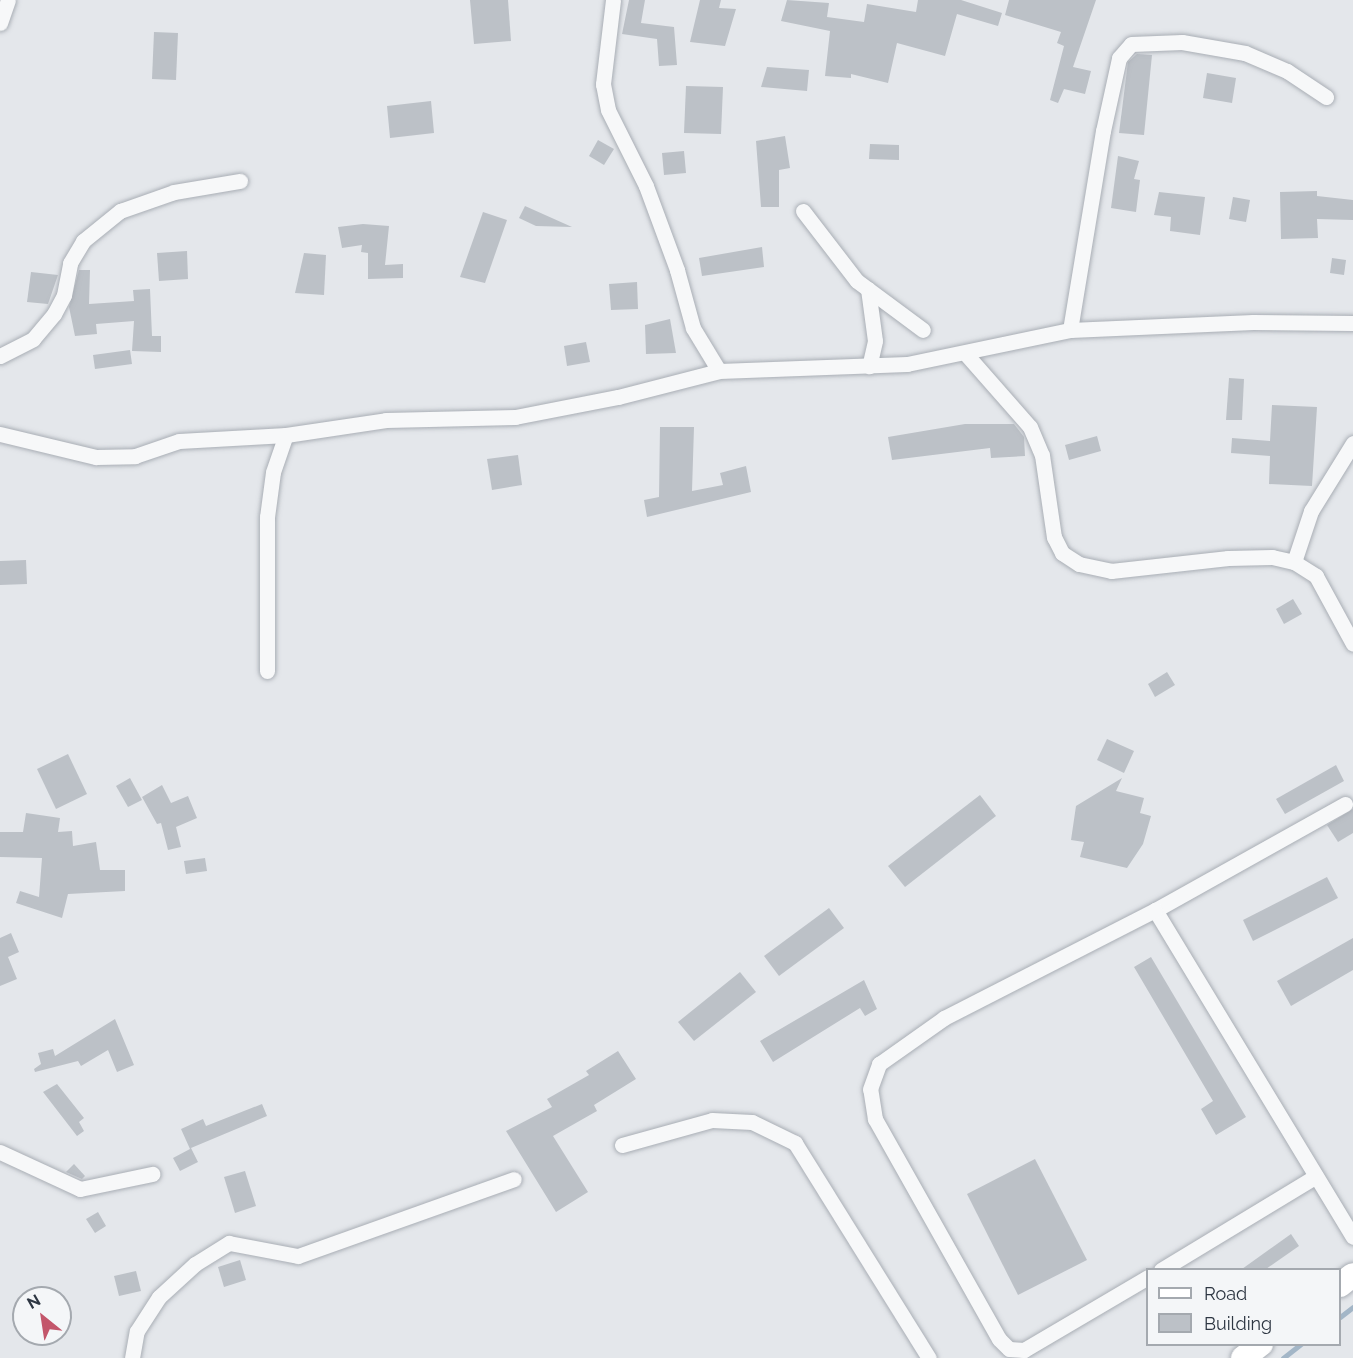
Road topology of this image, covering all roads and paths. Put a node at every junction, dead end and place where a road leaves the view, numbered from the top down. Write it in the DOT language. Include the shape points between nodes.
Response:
graph roads {
  1 [pos="8,0"];
  2 [pos="612,0"];
  3 [pos="0,22"];
  4 [pos="1326,97"];
  5 [pos="240,181"];
  6 [pos="803,211"];
  7 [pos="867,289"];
  8 [pos="1353,323"];
  9 [pos="923,330"];
  10 [pos="1070,330"];
  11 [pos="964,353"];
  12 [pos="0,356"];
  13 [pos="869,366"];
  14 [pos="719,371"];
  15 [pos="0,434"];
  16 [pos="286,435"];
  17 [pos="1353,443"];
  18 [pos="1294,562"];
  19 [pos="1353,644"];
  20 [pos="267,671"];
  21 [pos="1345,804"];
  22 [pos="1155,910"];
  23 [pos="622,1146"];
  24 [pos="0,1152"];
  25 [pos="152,1174"];
  26 [pos="1316,1176"];
  27 [pos="514,1179"];
  28 [pos="1353,1237"];
  29 [pos="1163,1268"];
  30 [pos="1353,1275"];
  31 [pos="1146,1278"];
  32 [pos="1341,1284"];
  33 [pos="1258,1346"];
  34 [pos="1017,1354"];
  35 [pos="132,1358"];
  36 [pos="929,1358"];
  37 [pos="1243,1358"];
  1 -- 3 [label="street"];
  2 -- 14 [label="street" via="603,84 608,110 646,186 677,270 693,328"];
  4 -- 10 [label="street" via="1287,71 1245,53 1182,42 1131,44 1119,58 1103,131"];
  5 -- 12 [label="street" via="174,192 120,211 83,241 70,263 64,295 54,314 33,339"];
  6 -- 7 [label="street" via="841,265"];
  7 -- 9 [label="street"];
  7 -- 13 [label="street" via="875,332"];
  8 -- 10 [label="street" via="1242,322"];
  10 -- 11 [label="street"];
  11 -- 13 [label="street"];
  11 -- 18 [label="street" via="1030,427 1042,455 1054,537 1062,553 1079,564 1111,571 1228,558 1272,556"];
  13 -- 14 [label="street"];
  14 -- 16 [label="street" via="515,417 386,420"];
  15 -- 16 [label="street" via="96,457 135,456 179,441"];
  16 -- 20 [label="street" via="273,472 267,517"];
  17 -- 18 [label="street" via="1311,511"];
  18 -- 19 [label="street" via="1316,576"];
  21 -- 22 [label="street"];
  22 -- 26 [label="street"];
  22 -- 34 [label="street" via="944,1018 879,1064 870,1089 875,1119 999,1339"];
  23 -- 36 [label="street" via="712,1120 752,1122 795,1143"];
  24 -- 25 [label="street" via="80,1189"];
  26 -- 28 [label="street"];
  26 -- 29 [label="street"];
  27 -- 35 [label="street" via="298,1256 229,1244 195,1264 159,1297 138,1330"];
  30 -- 32 [label="main road"];
  31 -- 34 [label="street"];
  33 -- 37 [label="main road"];
}
